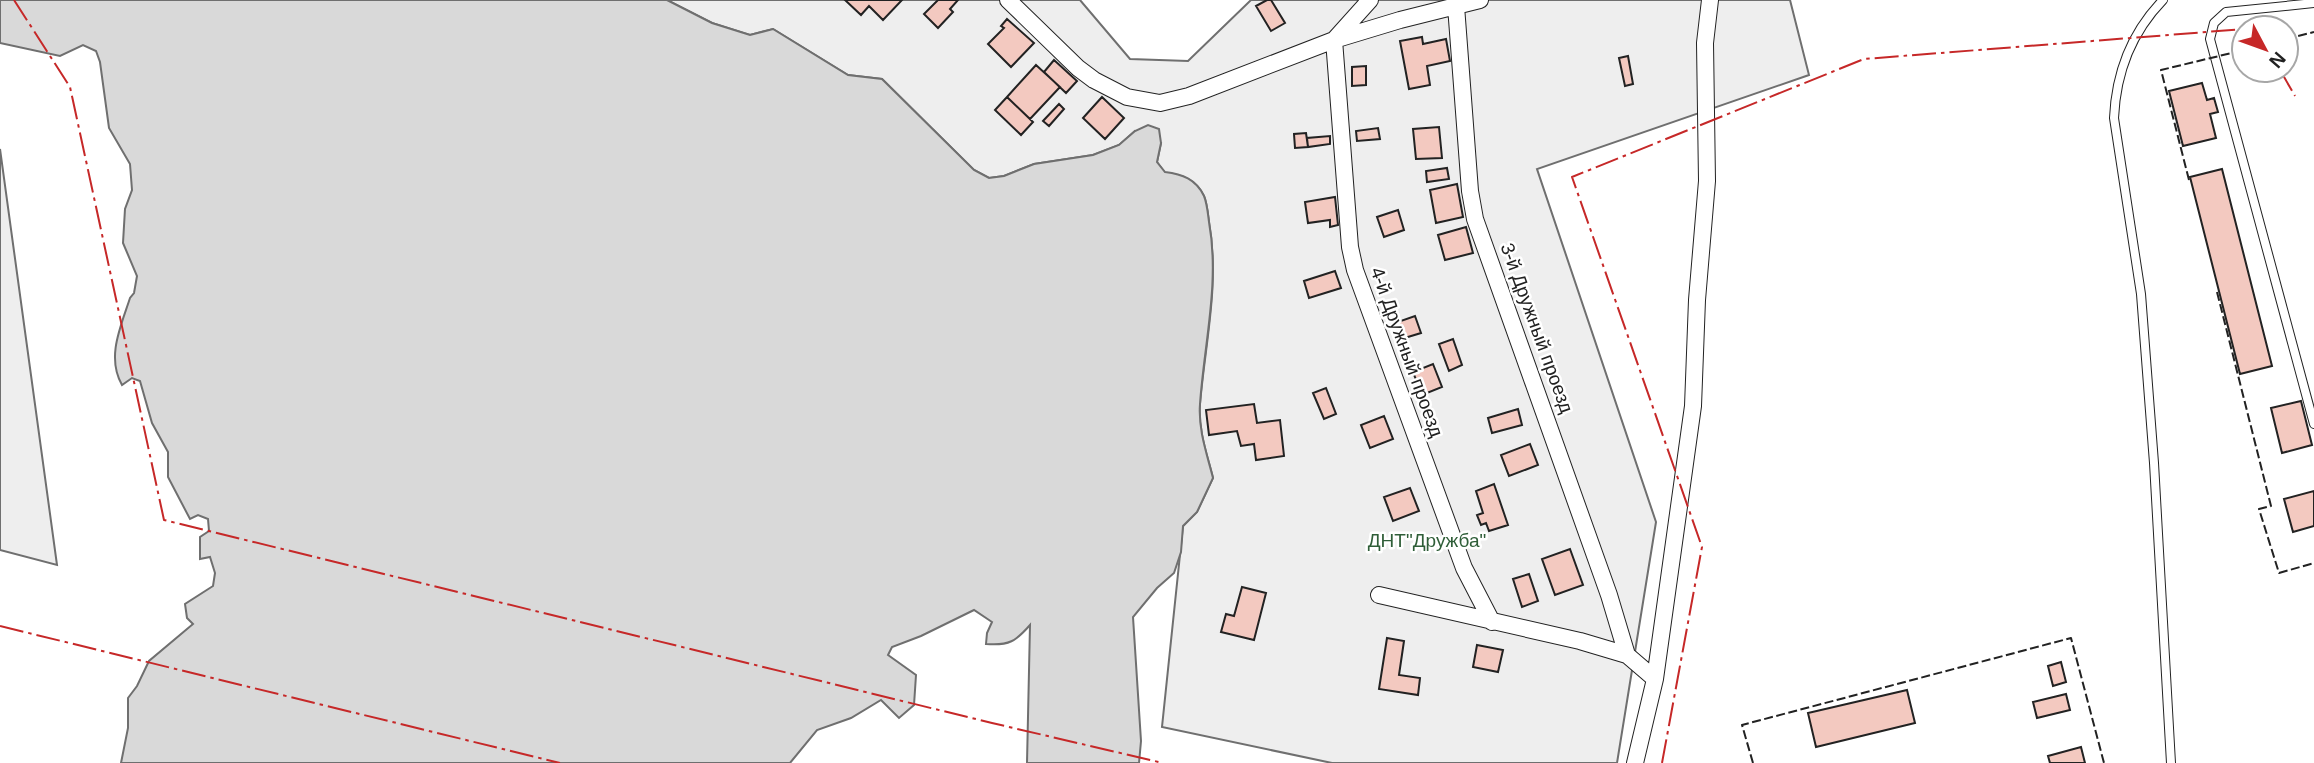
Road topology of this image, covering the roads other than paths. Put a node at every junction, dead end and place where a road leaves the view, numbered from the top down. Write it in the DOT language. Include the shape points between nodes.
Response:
graph roads {
  1 [pos="1008,0"];
  2 [pos="1370,0"];
  3 [pos="1480,0"];
  4 [pos="1710,0"];
  5 [pos="2163,0"];
  6 [pos="2314,3"];
  7 [pos="1456,6"];
  8 [pos="1334,40"];
  9 [pos="2309,387"];
  10 [pos="2314,424"];
  11 [pos="1379,595"];
  12 [pos="1492,622"];
  13 [pos="1627,655"];
  14 [pos="1655,679"];
  15 [pos="1635,763"];
  16 [pos="2171,763"];
  1 -- 8 [label="street" via="1094,80 1127,97 1160,103"];
  2 -- 8 [label="street"];
  3 -- 7 [label="street"];
  4 -- 14 [label="street" via="1705,43 1707,181 1693,406"];
  5 -- 16 [label="lane" via="2135,36 2123,63 2114,118 2141,294"];
  6 -- 9 [label="lane" via="2225,12 2214,23 2210,39"];
  7 -- 8 [label="street"];
  7 -- 13 [label="street, 3-й Дружный проезд" via="1475,219"];
  8 -- 12 [label="street, 4-й Дружный проезд" via="1355,270 1464,568"];
  9 -- 10 [label="lane"];
  11 -- 12 [label="street"];
  12 -- 13 [label="street"];
  13 -- 14 [label="street"];
  14 -- 15 [label="street"];
}
